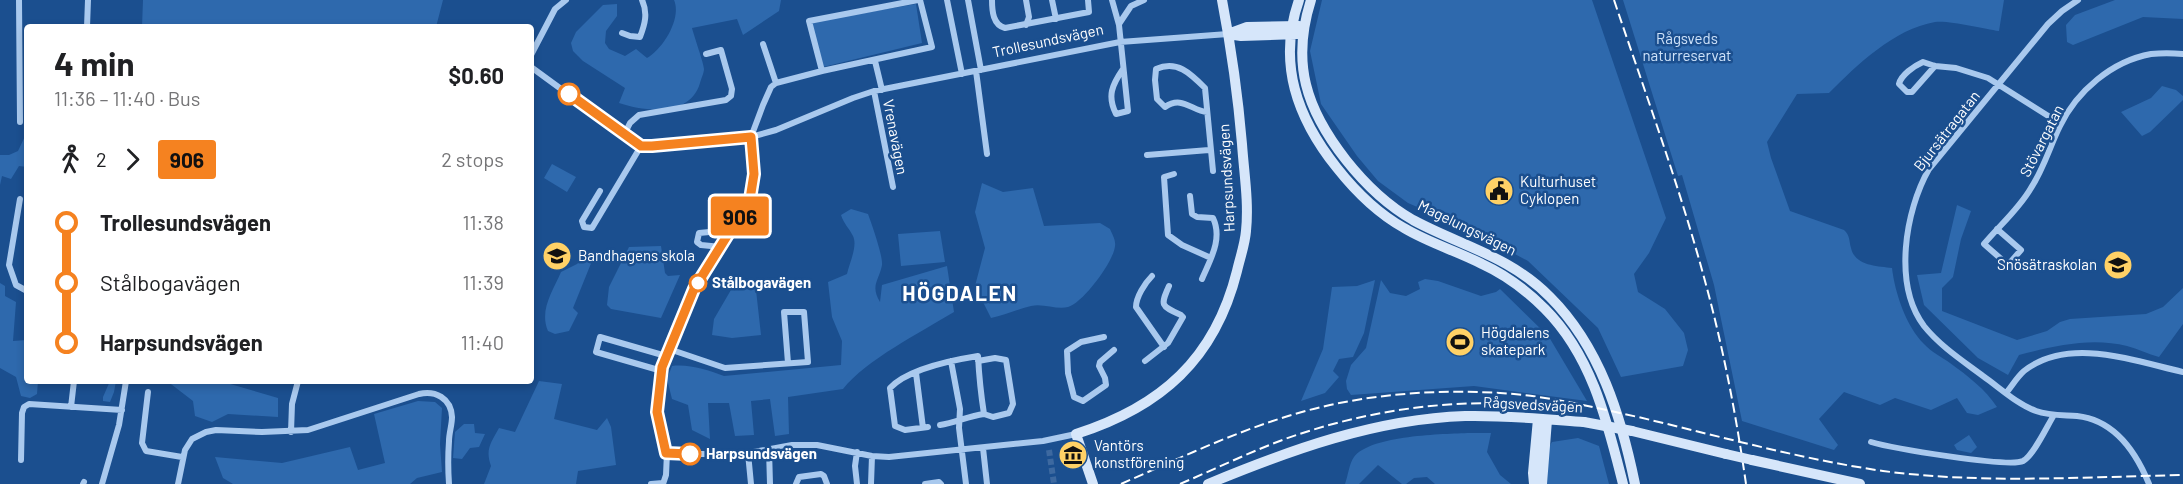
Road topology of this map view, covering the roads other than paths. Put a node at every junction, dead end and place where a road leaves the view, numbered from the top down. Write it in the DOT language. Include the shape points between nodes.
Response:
graph roads {
  1 [pos="19,0"];
  2 [pos="88,0"];
  3 [pos="566,0"];
  4 [pos="642,0"];
  5 [pos="919,0"];
  6 [pos="947,0"];
  7 [pos="968,0"];
  8 [pos="992,0"];
  9 [pos="1026,0"];
  10 [pos="1052,0"];
  11 [pos="1088,0"];
  12 [pos="1112,0"];
  13 [pos="1144,0"];
  14 [pos="1222,0"];
  15 [pos="1299,0"];
  16 [pos="1311,0"];
  17 [pos="2078,0"];
  18 [pos="1056,19"];
  19 [pos="87,24"];
  20 [pos="1026,25"];
  21 [pos="1119,25"];
  22 [pos="1291,30"];
  23 [pos="1303,30"];
  24 [pos="622,33"];
  25 [pos="1228,34"];
  26 [pos="1120,42"];
  27 [pos="763,44"];
  28 [pos="534,49"];
  29 [pos="706,54"];
  30 [pos="2183,54"];
  31 [pos="875,61"];
  32 [pos="1935,66"];
  33 [pos="534,69"];
  34 [pos="1123,69"];
  35 [pos="822,71"];
  36 [pos="978,71"];
  37 [pos="962,74"];
  38 [pos="776,83"];
  39 [pos="1999,84"];
  40 [pos="882,90"];
  41 [pos="874,91"];
  42 [pos="24,92"];
  43 [pos="1207,112"];
  44 [pos="20,122"];
  45 [pos="2061,124"];
  46 [pos="624,135"];
  47 [pos="751,137"];
  48 [pos="641,146"];
  49 [pos="1209,150"];
  50 [pos="987,154"];
  51 [pos="1147,155"];
  52 [pos="1213,171"];
  53 [pos="1174,174"];
  54 [pos="893,187"];
  55 [pos="600,191"];
  56 [pos="1190,196"];
  57 [pos="20,199"];
  58 [pos="1997,229"];
  59 [pos="731,230"];
  60 [pos="721,247"];
  61 [pos="1211,258"];
  62 [pos="1152,276"];
  63 [pos="1202,279"];
  64 [pos="1169,286"];
  65 [pos="24,289"];
  66 [pos="1104,337"];
  67 [pos="1164,347"];
  68 [pos="1114,350"];
  69 [pos="668,352"];
  70 [pos="951,361"];
  71 [pos="978,361"];
  72 [pos="1145,361"];
  73 [pos="788,363"];
  74 [pos="662,371"];
  75 [pos="2183,372"];
  76 [pos="916,373"];
  77 [pos="74,384"];
  78 [pos="126,384"];
  79 [pos="297,384"];
  80 [pos="148,392"];
  81 [pos="2006,393"];
  82 [pos="71,407"];
  83 [pos="122,410"];
  84 [pos="984,414"];
  85 [pos="2054,415"];
  86 [pos="960,418"];
  87 [pos="1543,420"];
  88 [pos="940,425"];
  89 [pos="291,432"];
  90 [pos="1076,434"];
  91 [pos="1871,442"];
  92 [pos="983,448"];
  93 [pos="769,449"];
  94 [pos="962,450"];
  95 [pos="857,452"];
  96 [pos="666,453"];
  97 [pos="748,453"];
  98 [pos="872,456"];
  99 [pos="182,457"];
  100 [pos="21,460"];
  101 [pos="663,483"];
  102 [pos="102,484"];
  103 [pos="178,484"];
  104 [pos="449,484"];
  105 [pos="651,484"];
  106 [pos="751,484"];
  107 [pos="770,484"];
  108 [pos="796,484"];
  109 [pos="826,484"];
  110 [pos="856,484"];
  111 [pos="871,484"];
  112 [pos="925,484"];
  113 [pos="941,484"];
  114 [pos="966,484"];
  115 [pos="987,484"];
  116 [pos="1093,484"];
  117 [pos="1208,484"];
  118 [pos="1534,484"];
  119 [pos="1542,484"];
  120 [pos="1623,484"];
  121 [pos="1635,484"];
  122 [pos="1860,484"];
  123 [pos="2150,484"];
  1 -- 42 [label="street"];
  2 -- 19 [label="street"];
  3 -- 28 [label="street" via="555,9"];
  4 -- 24 [label="street" via="645,23 640,36"];
  5 -- 31 [label="street" via="932,46"];
  5 -- 35 [label="street" via="809,21"];
  6 -- 37 [label="street"];
  7 -- 36 [label="street, Trollesundsvägen"];
  8 -- 20 [label="street, Trollesundsvägen" via="999,26"];
  9 -- 20 [label="street, Trollesundsvägen"];
  10 -- 18 [label="street, Trollesundsvägen"];
  11 -- 18 [label="street, Trollesundsvägen" via="1089,12"];
  12 -- 21 [label="street, Trollesundsvägen"];
  13 -- 21 [label="street, Trollesundsvägen" via="1131,6"];
  14 -- 25 [label="street, Harpsundsvägen"];
  15 -- 22 [label="street, Magelungsvägen"];
  16 -- 23 [label="street, Magelungsvägen"];
  17 -- 39 [label="street, Bjursätragatan" via="2048,24"];
  18 -- 20 [label="street, Trollesundsvägen"];
  21 -- 26 [label="street, Trollesundsvägen"];
  22 -- 23 [label="street, Trollesundsvägen"];
  22 -- 25 [label="street, Trollesundsvägen"];
  22 -- 120 [label="street, Magelungsvägen" via="1292,73 1300,107 1317,140 1356,192 1376,210 1406,230 1482,263 1538,302 1580,355 1593,383"];
  23 -- 121 [label="street, Magelungsvägen" via="1303,72 1313,110 1330,139 1371,189 1414,220 1512,266 1550,296 1576,327 1609,390"];
  25 -- 26 [label="street, Trollesundsvägen"];
  25 -- 90 [label="street, Harpsundsvägen" via="1247,220 1232,291 1207,342 1182,374 1148,403"];
  26 -- 34 [label="street, Trollesundsvägen"];
  26 -- 36 [label="street, Trollesundsvägen"];
  27 -- 38 [label="street"];
  29 -- 46 [label="street" via="721,50 731,96 639,115"];
  30 -- 45 [label="street, Stövargatan" via="2151,54 2119,65 2088,87"];
  31 -- 35 [label="street"];
  31 -- 40 [label="street"];
  32 -- 32 [label="street" via="1923,62 1916,65 1899,84 1912,92"];
  32 -- 39 [label="street" via="1956,68"];
  33 -- 46 [label="street"];
  34 -- 34 [label="street, Trollesundsvägen" via="1111,87 1116,114 1129,109"];
  35 -- 38 [label="street"];
  36 -- 37 [label="street, Trollesundsvägen"];
  36 -- 50 [label="street, Trollesundsvägen"];
  37 -- 40 [label="street, Trollesundsvägen"];
  38 -- 47 [label="street"];
  39 -- 45 [label="street"];
  39 -- 81 [label="street, Bjursätragatan" via="1920,185 1908,229 1906,275 1914,307 1925,326 1939,342"];
  40 -- 41 [label="street, Trollesundsvägen"];
  41 -- 47 [label="street, Trollesundsvägen"];
  41 -- 54 [label="street, Vrenavägen"];
  42 -- 44 [label="street"];
  43 -- 43 [label="street, Harpsundsvägen" via="1187,103 1170,103 1165,107 1157,99 1156,69 1180,66 1205,88"];
  43 -- 49 [label="street, Harpsundsvägen"];
  45 -- 58 [label="street, Stövargatan" via="2032,188"];
  46 -- 48 [label="street"];
  47 -- 48 [label="street, Trollesundsvägen"];
  47 -- 59 [label="street" via="753,189"];
  48 -- 55 [label="street" via="592,228 584,227 582,221"];
  49 -- 51 [label="street, Harpsundsvägen"];
  49 -- 52 [label="street, Harpsundsvägen"];
  53 -- 61 [label="street" via="1164,177 1167,233 1174,241"];
  56 -- 61 [label="street, Harpsundsvägen" via="1192,214 1213,218 1215,222 1216,242"];
  57 -- 65 [label="street" via="9,265 16,285"];
  58 -- 58 [label="street, Stövargatan" via="1984,244 2008,265 2020,250"];
  59 -- 60 [label="street"];
  59 -- 60 [label="street" via="699,233 697,242 701,245"];
  60 -- 69 [label="street" via="694,289"];
  61 -- 63 [label="street, Harpsundsvägen"];
  62 -- 67 [label="street" via="1136,307"];
  64 -- 67 [label="street" via="1163,305 1183,318"];
  66 -- 68 [label="street" via="1081,342 1067,351 1074,397 1083,401 1106,385 1099,366"];
  67 -- 72 [label="street"];
  69 -- 73 [label="street" via="724,368"];
  69 -- 74 [label="street"];
  69 -- 74 [label="street" via="600,337 597,352"];
  70 -- 71 [label="street" via="978,356"];
  70 -- 76 [label="street"];
  70 -- 86 [label="street"];
  71 -- 84 [label="street"];
  71 -- 84 [label="street" via="1006,360 1013,404 1006,415"];
  73 -- 73 [label="street" via="808,362 804,312 784,312"];
  74 -- 96 [label="street" via="657,412"];
  75 -- 81 [label="street" via="2107,354 2069,355 2045,358 2035,364"];
  76 -- 76 [label="street" via="926,428 905,430 895,426 890,392 892,385"];
  77 -- 82 [label="street"];
  78 -- 83 [label="street"];
  79 -- 89 [label="street"];
  80 -- 99 [label="street" via="142,443 147,451"];
  81 -- 85 [label="street, Bjursätragatan" via="2036,411"];
  82 -- 83 [label="street"];
  82 -- 100 [label="street" via="24,407"];
  83 -- 102 [label="street"];
  84 -- 86 [label="street"];
  85 -- 91 [label="street" via="2021,462 1964,458"];
  85 -- 123 [label="street, Bjursätragatan" via="2090,418 2106,425 2131,450"];
  86 -- 88 [label="street"];
  86 -- 94 [label="street"];
  87 -- 117 [label="street, Rågsvedsvägen" via="1463,416 1390,425 1322,442"];
  87 -- 118 [label="street"];
  87 -- 119 [label="street"];
  87 -- 122 [label="street, Rågsvedsvägen, bridge" via="1584,422 1632,431"];
  89 -- 99 [label="street" via="216,430 192,439"];
  89 -- 104 [label="street" via="432,392 446,400 450,408"];
  90 -- 92 [label="street, Harpsundsvägen"];
  90 -- 116 [label="street"];
  92 -- 94 [label="street, Harpsundsvägen"];
  92 -- 115 [label="street"];
  93 -- 95 [label="street, Harpsundsvägen" via="817,444"];
  93 -- 97 [label="street, Harpsundsvägen"];
  93 -- 107 [label="street"];
  94 -- 98 [label="street, Harpsundsvägen"];
  94 -- 114 [label="street"];
  95 -- 98 [label="street, Harpsundsvägen"];
  95 -- 110 [label="street"];
  96 -- 97 [label="street, Harpsundsvägen"];
  96 -- 101 [label="street"];
  97 -- 106 [label="street"];
  98 -- 111 [label="street"];
  99 -- 103 [label="street"];
  101 -- 105 [label="street"];
  108 -- 109 [label="street" via="799,477 821,474"];
  112 -- 113 [label="street"];
}
